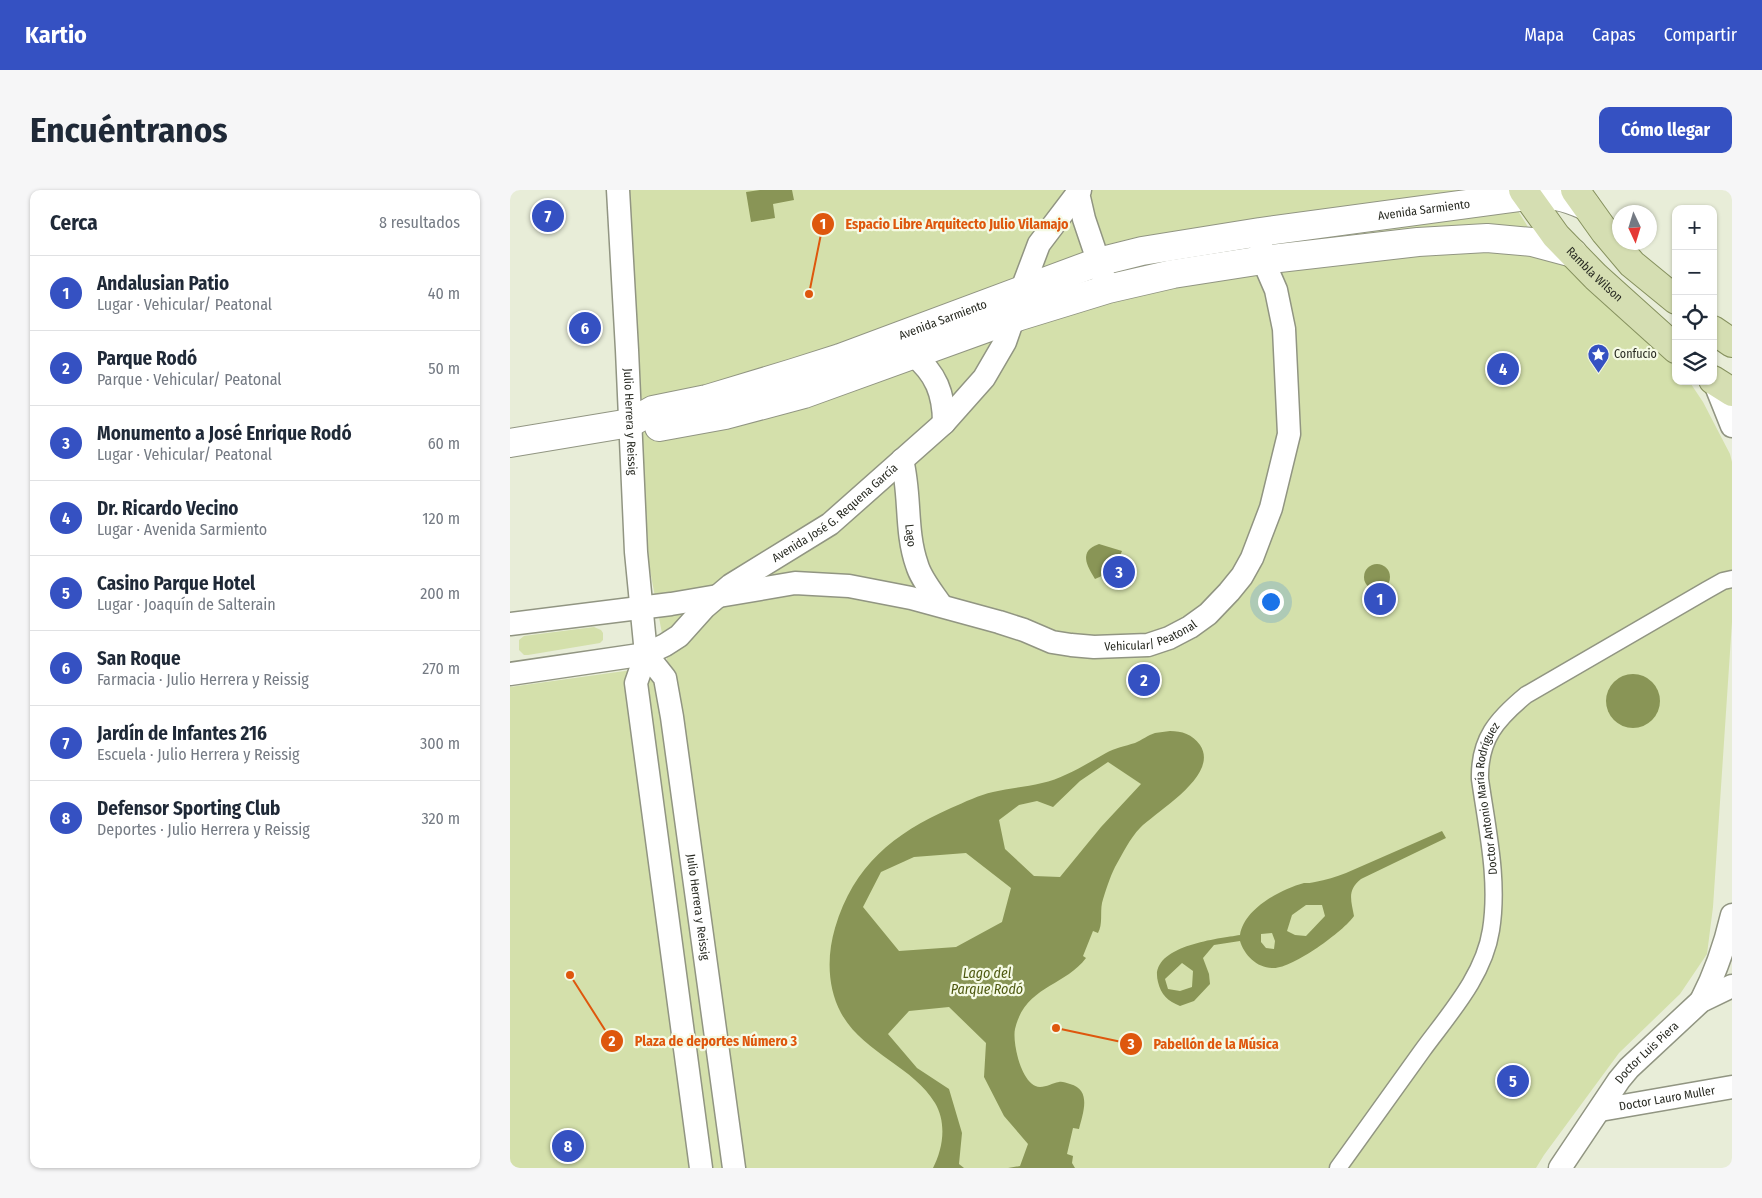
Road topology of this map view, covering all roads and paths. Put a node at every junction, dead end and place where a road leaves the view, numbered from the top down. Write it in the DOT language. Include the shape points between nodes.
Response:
graph roads {
  1 [pos="618,190"];
  2 [pos="1079,192"];
  3 [pos="1524,193"];
  4 [pos="1580,198"];
  5 [pos="1260,232"];
  6 [pos="1573,253"];
  7 [pos="1263,260"];
  8 [pos="1098,262"];
  9 [pos="1022,289"];
  10 [pos="1108,289"];
  11 [pos="1672,297"];
  12 [pos="1013,319"];
  13 [pos="1717,333"];
  14 [pos="1732,343"];
  15 [pos="1672,345"];
  16 [pos="913,355"];
  17 [pos="1717,382"];
  18 [pos="1716,385"];
  19 [pos="1732,392"];
  20 [pos="630,423"];
  21 [pos="944,423"];
  22 [pos="1732,426"];
  23 [pos="510,443"];
  24 [pos="902,460"];
  25 [pos="1732,579"];
  26 [pos="718,595"];
  27 [pos="941,605"];
  28 [pos="640,607"];
  29 [pos="510,624"];
  30 [pos="646,654"];
  31 [pos="510,674"];
  32 [pos="1732,915"];
  33 [pos="1732,986"];
  34 [pos="1701,1001"];
  35 [pos="1732,1087"];
  36 [pos="1600,1110"];
  37 [pos="701,1168"];
  38 [pos="734,1168"];
  39 [pos="1338,1168"];
  40 [pos="1560,1168"];
  1 -- 20 [label="street, Julio Herrera y Reissig"];
  2 -- 8 [label="street"];
  2 -- 9 [label="street" via="1039,244"];
  3 -- 4 [label="street, Avenida Sarmiento"];
  3 -- 5 [label="street, Avenida Sarmiento"];
  3 -- 6 [label="main road, Rambla Wilson"];
  4 -- 11 [label="main road" via="1632,264"];
  5 -- 7 [label="street"];
  5 -- 8 [label="street, Avenida Sarmiento" via="1142,251"];
  6 -- 7 [label="street, Avenida Sarmiento" via="1532,242 1487,238 1418,242"];
  6 -- 15 [label="main road, Rambla Wilson"];
  7 -- 10 [label="street, Avenida Sarmiento" via="1173,274"];
  7 -- 27 [label="street, Vehicular/ Peatonal" via="1276,290 1284,329 1289,434 1271,508 1252,558 1242,576 1208,614 1168,638 1148,644 1094,647 1052,642 1016,627"];
  8 -- 9 [label="street, Avenida Sarmiento"];
  8 -- 10 [label="street"];
  9 -- 20 [label="street, Avenida Sarmiento" via="840,358 707,399 653,410"];
  10 -- 12 [label="street, Avenida Sarmiento"];
  12 -- 16 [label="street, Avenida Sarmiento"];
  12 -- 21 [label="street, Avenida José G. Requena García" via="1006,342 984,378"];
  13 -- 14 [label="main road"];
  16 -- 20 [label="street, Avenida Sarmiento" via="804,394 725,415 655,428"];
  16 -- 21 [label="street" via="936,380 942,394"];
  17 -- 19 [label="main road"];
  18 -- 22 [label="street"];
  20 -- 23 [label="street, Avenida Sarmiento"];
  20 -- 28 [label="street, Julio Herrera y Reissig"];
  21 -- 24 [label="street, Avenida José G. Requena García"];
  24 -- 26 [label="street, Avenida José G. Requena García" via="830,524"];
  24 -- 27 [label="street, Lago" via="908,488 909,529 917,567"];
  25 -- 39 [label="street, Doctor Antonio María Rodríguez" via="1707,590 1526,695 1507,711 1487,737 1480,779 1494,874 1494,902 1487,946 1470,985"];
  26 -- 27 [label="street, Vehicular/ Peatonal" via="796,583 849,586"];
  26 -- 28 [label="street, Avenida José G. Requena García"];
  26 -- 30 [label="street, Avenida José G. Requena García" via="679,636"];
  28 -- 29 [label="street, Avenida José G. Requena García"];
  28 -- 30 [label="street, Julio Herrera y Reissig"];
  30 -- 31 [label="street, Avenida José G. Requena García"];
  30 -- 37 [label="street, Julio Herrera y Reissig" via="636,683"];
  30 -- 38 [label="street, Julio Herrera y Reissig" via="664,678 672,717"];
  32 -- 34 [label="street, Doctor Luis Piera" via="1728,934"];
  33 -- 34 [label="street, Doctor Luis Piera"];
  34 -- 36 [label="street, Doctor Luis Piera" via="1629,1068"];
  35 -- 36 [label="street, Doctor Lauro Muller"];
  36 -- 40 [label="street, Doctor Luis Piera"];
}
